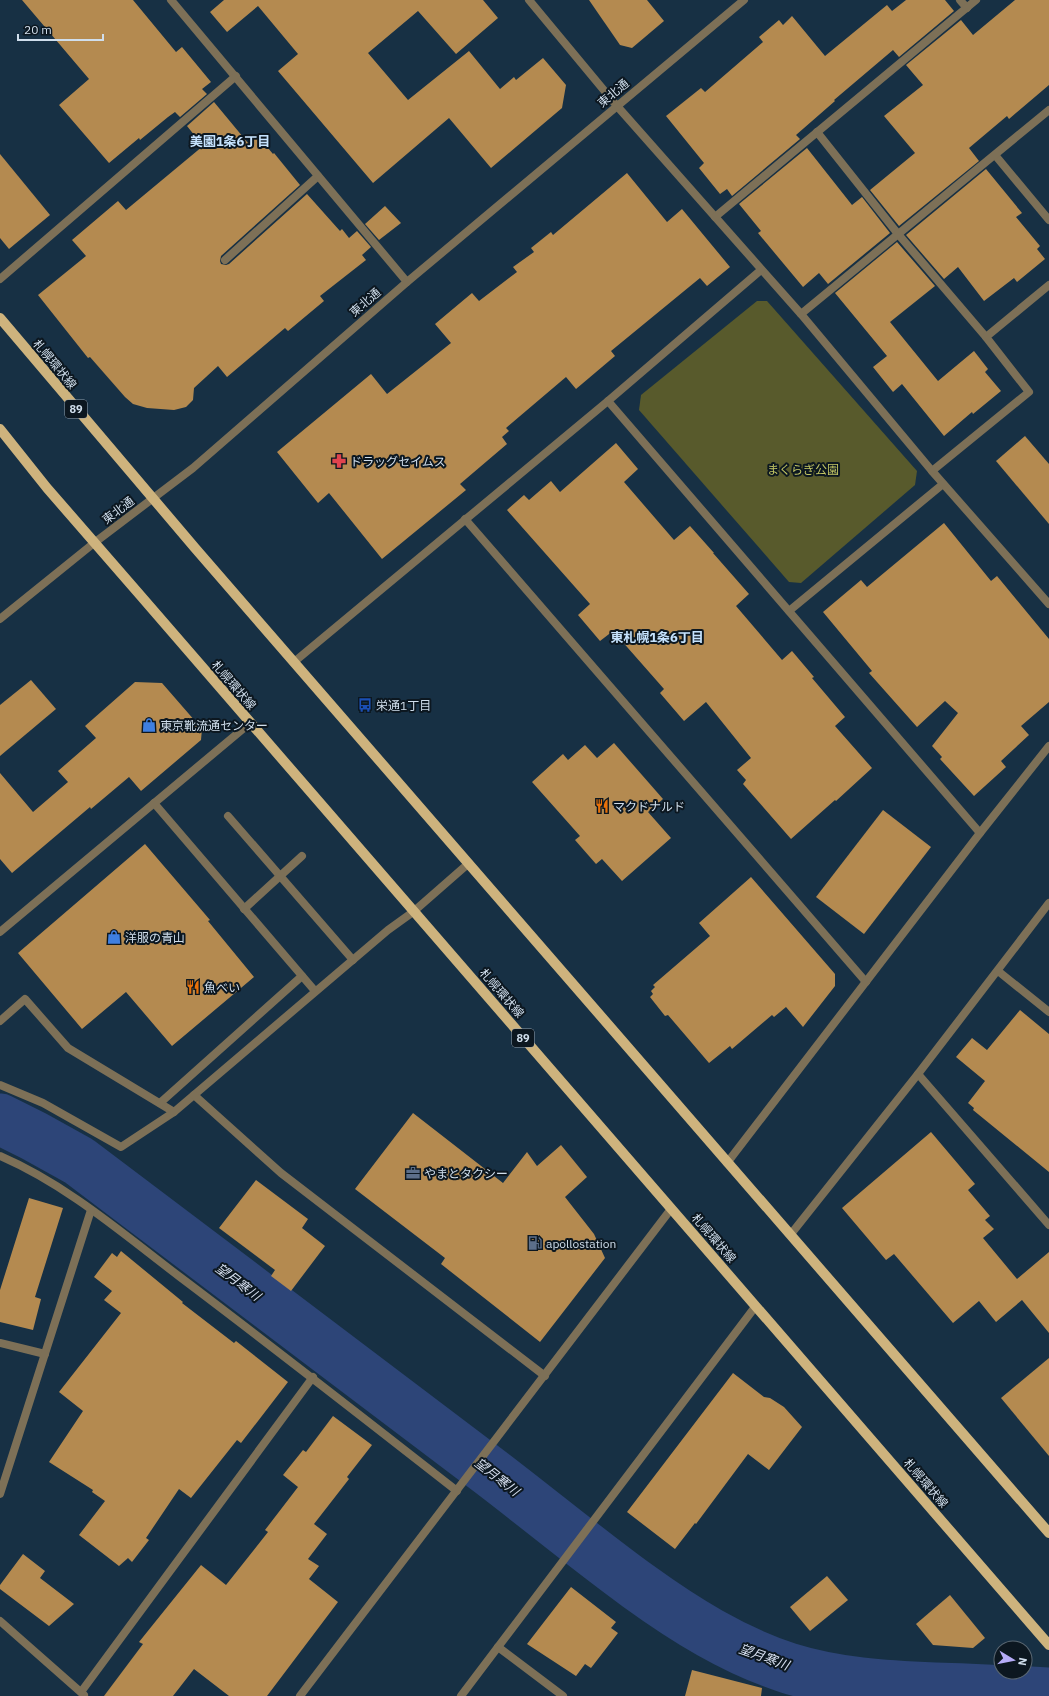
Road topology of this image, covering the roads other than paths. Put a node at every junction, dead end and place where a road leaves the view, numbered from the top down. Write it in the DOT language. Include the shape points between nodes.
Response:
graph roads {
  1 [pos="171,0"];
  2 [pos="529,0"];
  3 [pos="744,0"];
  4 [pos="960,0"];
  5 [pos="976,0"];
  6 [pos="966,8"];
  7 [pos="236,76"];
  8 [pos="617,106"];
  9 [pos="1049,110"];
  10 [pos="817,132"];
  11 [pos="995,156"];
  12 [pos="318,176"];
  13 [pos="715,217"];
  14 [pos="1049,220"];
  15 [pos="898,234"];
  16 [pos="224,260"];
  17 [pos="761,270"];
  18 [pos="0,279"];
  19 [pos="407,282"];
  20 [pos="1049,284"];
  21 [pos="801,314"];
  22 [pos="0,318"];
  23 [pos="986,337"];
  24 [pos="608,401"];
  25 [pos="0,429"];
  26 [pos="932,471"];
  27 [pos="943,484"];
  28 [pos="154,498"];
  29 [pos="465,519"];
  30 [pos="94,543"];
  31 [pos="1049,604"];
  32 [pos="789,611"];
  33 [pos="0,619"];
  34 [pos="294,662"];
  35 [pos="250,723"];
  36 [pos="1049,746"];
  37 [pos="154,803"];
  38 [pos="228,816"];
  39 [pos="980,833"];
  40 [pos="302,856"];
  41 [pos="469,864"];
  42 [pos="280,876"];
  43 [pos="1049,903"];
  44 [pos="244,909"];
  45 [pos="414,912"];
  46 [pos="0,932"];
  47 [pos="353,960"];
  48 [pos="998,970"];
  49 [pos="302,976"];
  50 [pos="866,982"];
  51 [pos="315,992"];
  52 [pos="1049,1012"];
  53 [pos="0,1021"];
  54 [pos="918,1074"];
  55 [pos="0,1085"];
  56 [pos="194,1095"];
  57 [pos="160,1103"];
  58 [pos="174,1112"];
  59 [pos="0,1156"];
  60 [pos="727,1163"];
  61 [pos="671,1209"];
  62 [pos="91,1210"];
  63 [pos="1049,1225"];
  64 [pos="791,1234"];
  65 [pos="755,1307"];
  66 [pos="0,1343"];
  67 [pos="45,1354"];
  68 [pos="545,1376"];
  69 [pos="313,1377"];
  70 [pos="457,1491"];
  71 [pos="0,1494"];
  72 [pos="1049,1533"];
  73 [pos="0,1622"];
  74 [pos="1049,1645"];
  75 [pos="498,1647"];
  76 [pos="83,1694"];
  77 [pos="300,1696"];
  78 [pos="461,1696"];
  79 [pos="563,1696"];
  1 -- 7 [label="street"];
  2 -- 8 [label="street"];
  3 -- 8 [label="street, 東北通"];
  4 -- 6 [label="street"];
  5 -- 6 [label="street"];
  6 -- 10 [label="street"];
  7 -- 12 [label="street"];
  7 -- 18 [label="street"];
  8 -- 13 [label="street"];
  8 -- 19 [label="street, 東北通"];
  9 -- 11 [label="street"];
  10 -- 13 [label="street"];
  10 -- 15 [label="street"];
  11 -- 14 [label="street"];
  11 -- 15 [label="street"];
  12 -- 16 [label="street"];
  12 -- 19 [label="street"];
  13 -- 17 [label="street"];
  15 -- 21 [label="street"];
  15 -- 23 [label="street"];
  17 -- 21 [label="street"];
  17 -- 24 [label="street"];
  19 -- 28 [label="street, 東北通" via="193,468"];
  20 -- 23 [label="street"];
  21 -- 26 [label="street"];
  22 -- 28 [label="main road, 札幌環状線 / 89"];
  23 -- 26 [label="street" via="1029,392"];
  24 -- 29 [label="street"];
  24 -- 32 [label="street"];
  25 -- 30 [label="main road, 札幌環状線 / 89"];
  26 -- 27 [label="street"];
  27 -- 31 [label="street"];
  27 -- 32 [label="street"];
  28 -- 30 [label="street, 東北通"];
  28 -- 34 [label="main road, 札幌環状線 / 89"];
  29 -- 34 [label="street"];
  29 -- 50 [label="street"];
  30 -- 33 [label="street, 東北通"];
  30 -- 35 [label="main road, 札幌環状線 / 89"];
  32 -- 39 [label="street"];
  34 -- 41 [label="main road, 札幌環状線 / 89"];
  35 -- 37 [label="street"];
  35 -- 45 [label="main road, 札幌環状線 / 89"];
  36 -- 39 [label="street"];
  37 -- 44 [label="street"];
  37 -- 46 [label="street"];
  38 -- 42 [label="street"];
  39 -- 50 [label="street"];
  40 -- 42 [label="street"];
  41 -- 45 [label="street"];
  41 -- 60 [label="main road, 札幌環状線 / 89"];
  42 -- 44 [label="street"];
  42 -- 47 [label="street"];
  43 -- 48 [label="street"];
  44 -- 49 [label="street"];
  45 -- 47 [label="street"];
  45 -- 61 [label="main road, 札幌環状線 / 89"];
  47 -- 51 [label="street"];
  48 -- 52 [label="street"];
  48 -- 54 [label="street"];
  49 -- 51 [label="street"];
  49 -- 57 [label="street"];
  50 -- 60 [label="street"];
  51 -- 56 [label="street"];
  53 -- 57 [label="street" via="25,999 68,1048"];
  54 -- 63 [label="street"];
  54 -- 64 [label="street"];
  55 -- 58 [label="street" via="43,1104 121,1147"];
  56 -- 58 [label="street"];
  56 -- 68 [label="street" via="281,1173"];
  57 -- 58 [label="street"];
  59 -- 62 [label="street" via="39,1174"];
  60 -- 64 [label="main road, 札幌環状線 / 89"];
  61 -- 65 [label="main road, 札幌環状線 / 89"];
  61 -- 68 [label="street"];
  62 -- 67 [label="street"];
  62 -- 69 [label="street"];
  64 -- 72 [label="main road, 札幌環状線 / 89"];
  65 -- 74 [label="main road, 札幌環状線 / 89"];
  65 -- 75 [label="street"];
  66 -- 67 [label="street"];
  67 -- 71 [label="street"];
  68 -- 70 [label="street"];
  69 -- 70 [label="street"];
  69 -- 76 [label="street"];
  70 -- 77 [label="street"];
  73 -- 76 [label="street"];
  75 -- 78 [label="street"];
  75 -- 79 [label="street"];
}
